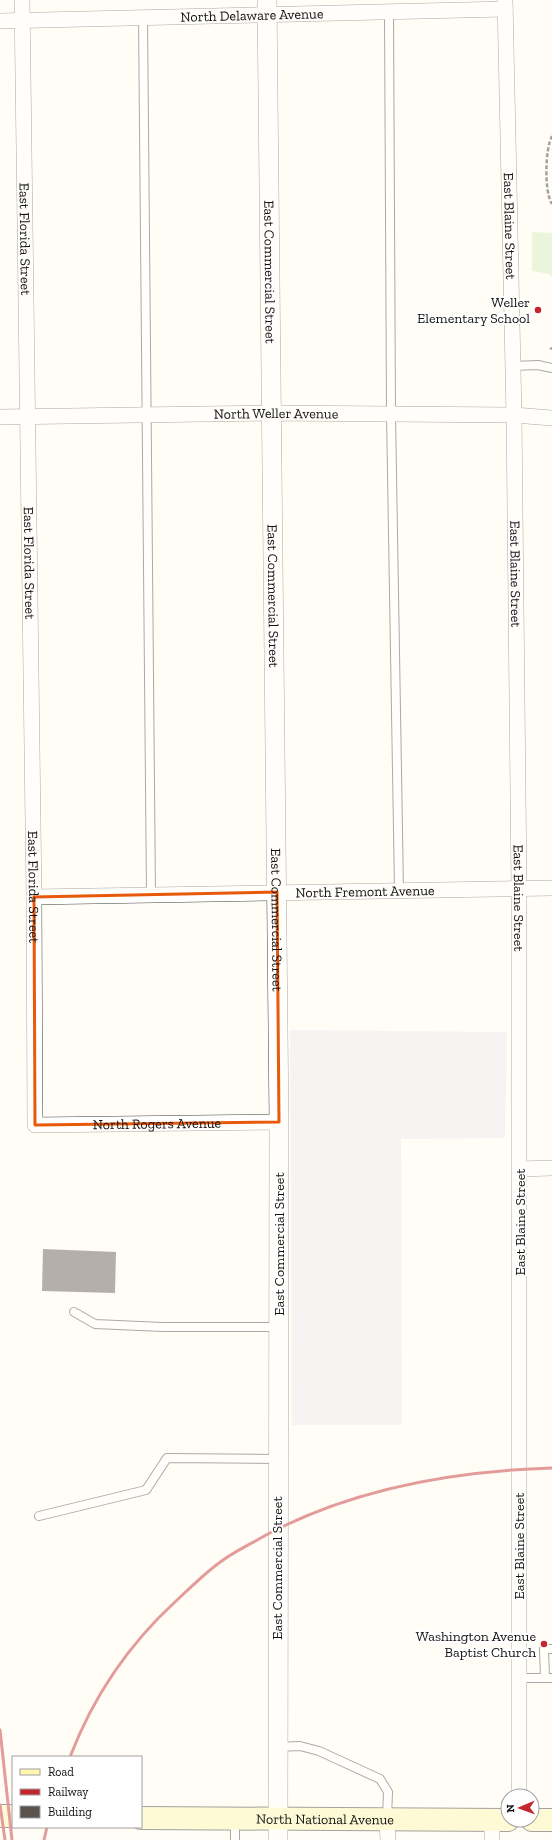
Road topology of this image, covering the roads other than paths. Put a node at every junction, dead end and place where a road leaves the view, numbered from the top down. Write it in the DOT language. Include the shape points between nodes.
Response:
graph roads {
  1 [pos="22,0"];
  2 [pos="505,5"];
  3 [pos="267,8"];
  4 [pos="390,12"];
  5 [pos="143,18"];
  6 [pos="0,21"];
  7 [pos="22,21"];
  8 [pos="513,366"];
  9 [pos="552,368"];
  10 [pos="273,413"];
  11 [pos="391,414"];
  12 [pos="146,415"];
  13 [pos="514,415"];
  14 [pos="0,417"];
  15 [pos="28,417"];
  16 [pos="552,418"];
  17 [pos="519,888"];
  18 [pos="552,888"];
  19 [pos="399,890"];
  20 [pos="277,892"];
  21 [pos="151,895"];
  22 [pos="34,897"];
  23 [pos="279,1122"];
  24 [pos="35,1125"];
  25 [pos="520,1168"];
  26 [pos="552,1168"];
  27 [pos="74,1312"];
  28 [pos="278,1328"];
  29 [pos="278,1459"];
  30 [pos="39,1516"];
  31 [pos="552,1649"];
  32 [pos="519,1678"];
  33 [pos="548,1678"];
  34 [pos="277,1747"];
  35 [pos="519,1788"];
  36 [pos="0,1816"];
  37 [pos="12,1816"];
  38 [pos="142,1818"];
  39 [pos="235,1818"];
  40 [pos="277,1818"];
  41 [pos="540,1820"];
  42 [pos="552,1820"];
  43 [pos="497,1827"];
  44 [pos="387,1830"];
  45 [pos="235,1840"];
  46 [pos="278,1840"];
  1 -- 7 [label="street, East Florida Street"];
  2 -- 4 [label="street, North Delaware Avenue"];
  2 -- 8 [label="street, East Blaine Street"];
  3 -- 4 [label="street, North Delaware Avenue"];
  3 -- 5 [label="street, North Delaware Avenue"];
  3 -- 10 [label="street, East Commercial Street"];
  4 -- 11 [label="lane"];
  5 -- 7 [label="street, North Delaware Avenue"];
  5 -- 12 [label="lane"];
  6 -- 7 [label="street, North Delaware Avenue"];
  7 -- 15 [label="street, East Florida Street"];
  8 -- 9 [label="lane" via="538,365"];
  8 -- 13 [label="street, East Blaine Street"];
  10 -- 11 [label="street, North Weller Avenue"];
  10 -- 12 [label="street, North Weller Avenue"];
  10 -- 20 [label="street, East Commercial Street"];
  11 -- 13 [label="street, North Weller Avenue"];
  11 -- 19 [label="lane"];
  12 -- 15 [label="street, North Weller Avenue"];
  12 -- 21 [label="lane"];
  13 -- 16 [label="street, North Weller Avenue"];
  13 -- 17 [label="street, East Blaine Street"];
  14 -- 15 [label="street, North Weller Avenue"];
  15 -- 22 [label="street, East Florida Street"];
  17 -- 18 [label="street, North Fremont Avenue"];
  17 -- 19 [label="street, North Fremont Avenue"];
  17 -- 25 [label="street, East Blaine Street"];
  19 -- 20 [label="street, North Fremont Avenue"];
  20 -- 21 [label="street, North Fremont Avenue"];
  20 -- 23 [label="street, East Commercial Street"];
  21 -- 22 [label="street, North Fremont Avenue"];
  22 -- 24 [label="street, East Florida Street"];
  23 -- 24 [label="street, North Rogers Avenue"];
  23 -- 28 [label="street, East Commercial Street"];
  25 -- 26 [label="street"];
  25 -- 32 [label="street, East Blaine Street"];
  27 -- 28 [label="lane" via="95,1324"];
  28 -- 29 [label="street, East Commercial Street"];
  29 -- 30 [label="lane" via="167,1458 146,1490"];
  29 -- 34 [label="street, East Commercial Street"];
  31 -- 33 [label="lane" via="544,1649"];
  32 -- 33 [label="lane"];
  32 -- 35 [label="street, East Blaine Street"];
  34 -- 40 [label="street, East Commercial Street"];
  34 -- 44 [label="lane" via="300,1746 318,1751 380,1779 388,1792"];
  36 -- 37 [label="main road"];
  38 -- 39 [label="main road, North National Avenue"];
  39 -- 40 [label="main road, North National Avenue"];
  39 -- 45 [label="lane"];
  40 -- 44 [label="main road, North National Avenue"];
  40 -- 46 [label="street, East Commercial Street"];
  41 -- 42 [label="main road"];
  43 -- 44 [label="main road, North National Avenue"];
}
